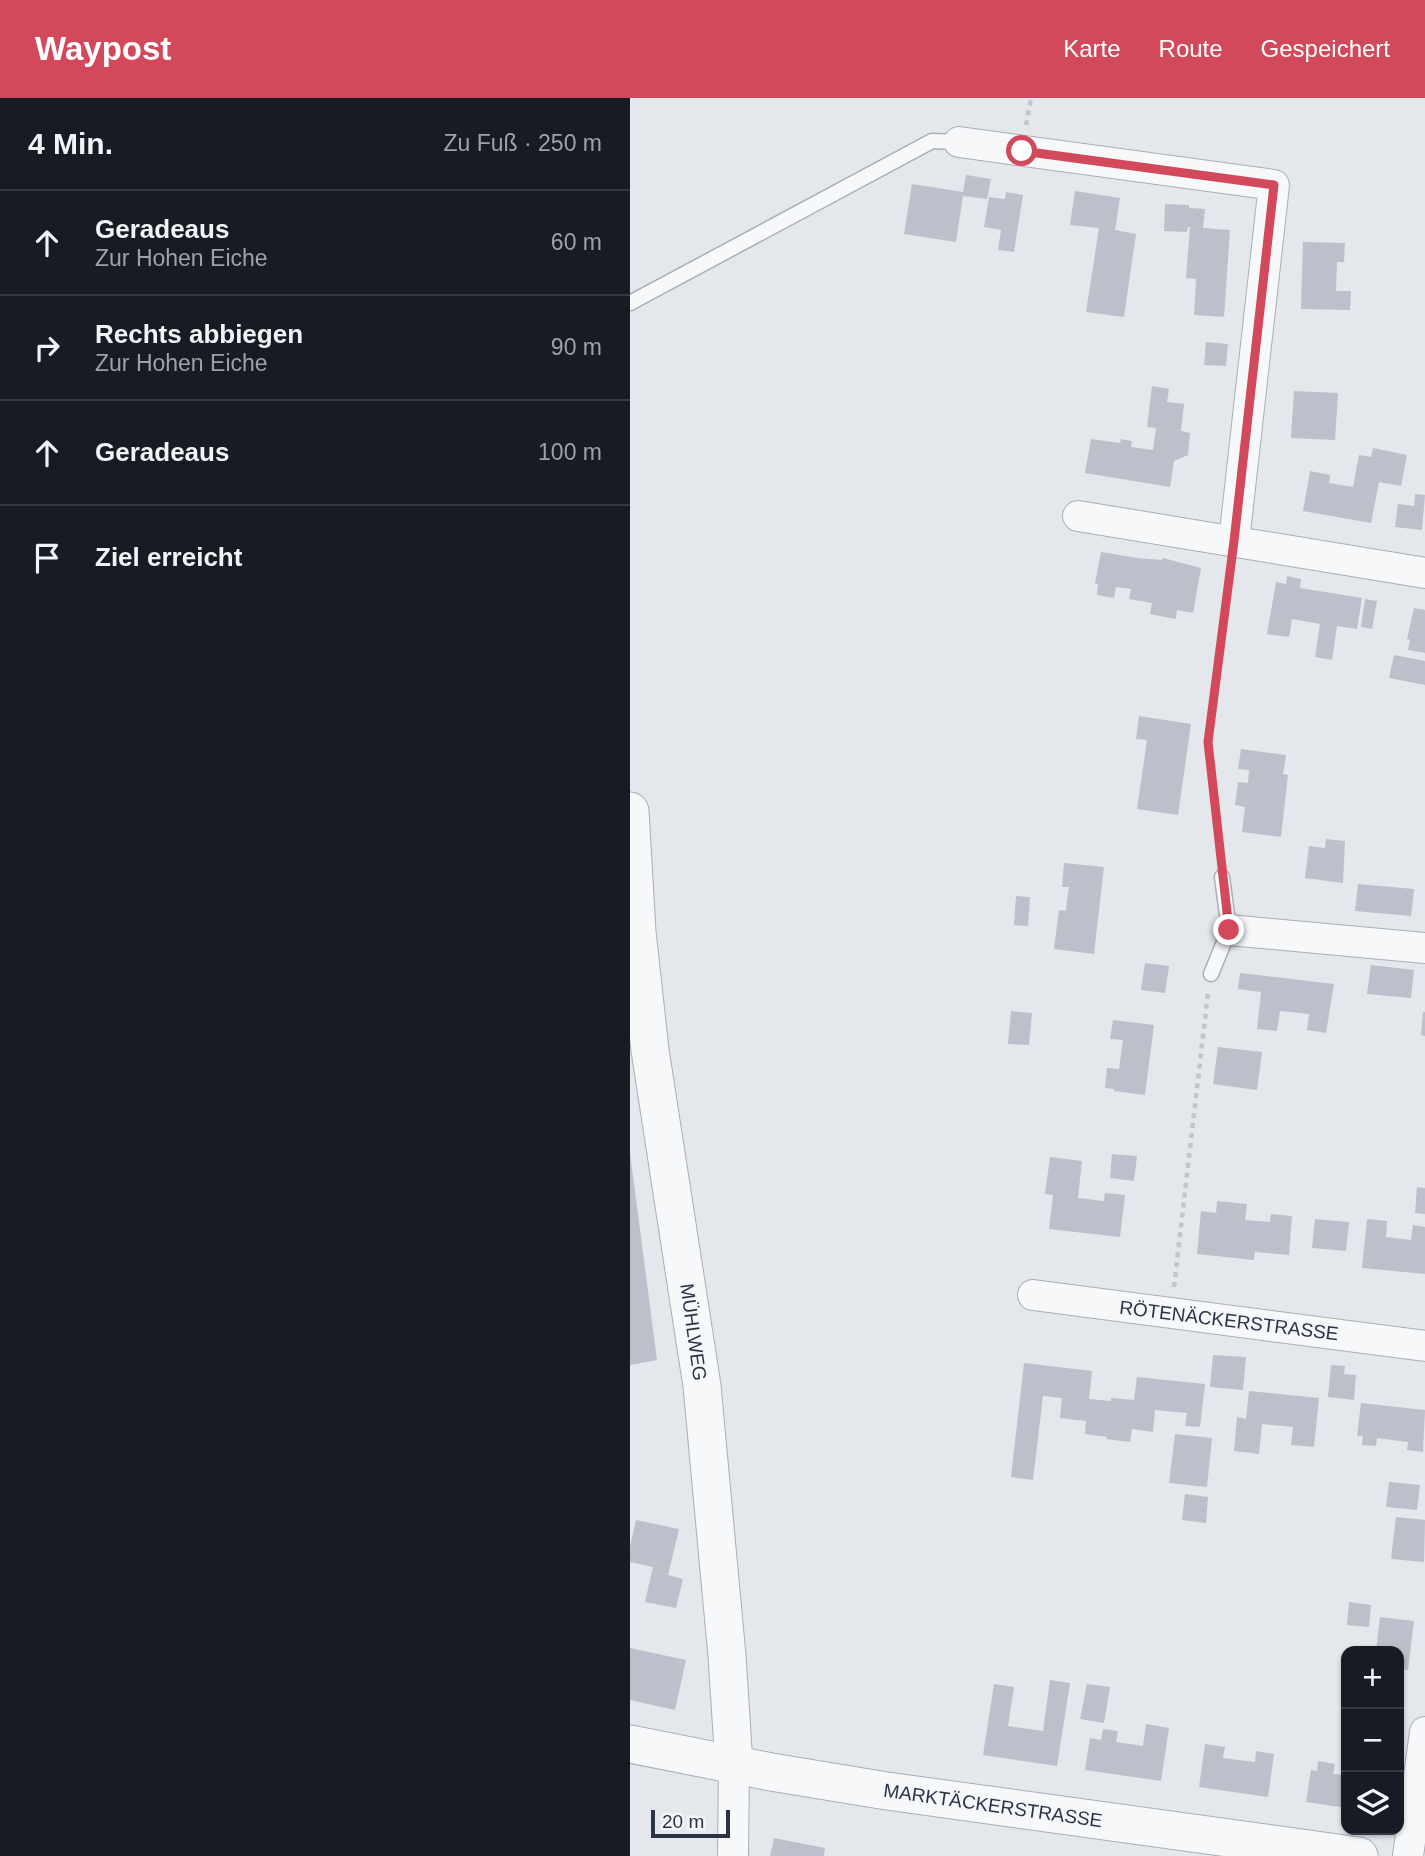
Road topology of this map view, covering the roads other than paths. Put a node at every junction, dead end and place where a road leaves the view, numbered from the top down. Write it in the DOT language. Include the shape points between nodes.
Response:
graph roads {
  1 [pos="959,142"];
  2 [pos="630,303"];
  3 [pos="1078,516"];
  4 [pos="1234,541"];
  5 [pos="1425,573"];
  6 [pos="630,811"];
  7 [pos="1223,877"];
  8 [pos="1229,930"];
  9 [pos="1425,948"];
  10 [pos="1211,974"];
  11 [pos="1033,1295"];
  12 [pos="1425,1346"];
  13 [pos="1425,1732"];
  14 [pos="630,1744"];
  15 [pos="734,1765"];
  16 [pos="733,1856"];
  17 [pos="1359,1856"];
  18 [pos="1408,1856"];
  1 -- 2 [label="lane" via="932,141"];
  1 -- 4 [label="street" via="1274,185"];
  3 -- 4 [label="street"];
  4 -- 5 [label="street"];
  6 -- 15 [label="street, MÜHLWEG" via="650,1050 702,1386"];
  7 -- 8 [label="lane"];
  8 -- 9 [label="street"];
  8 -- 10 [label="lane"];
  11 -- 12 [label="street, RÖTENÄCKERSTRASSE"];
  13 -- 18 [label="street"];
  14 -- 15 [label="street, MARKTÄCKERSTRASSE"];
  15 -- 16 [label="street, MÜHLWEG"];
  15 -- 17 [label="street, MARKTÄCKERSTRASSE" via="887,1791"];
}
